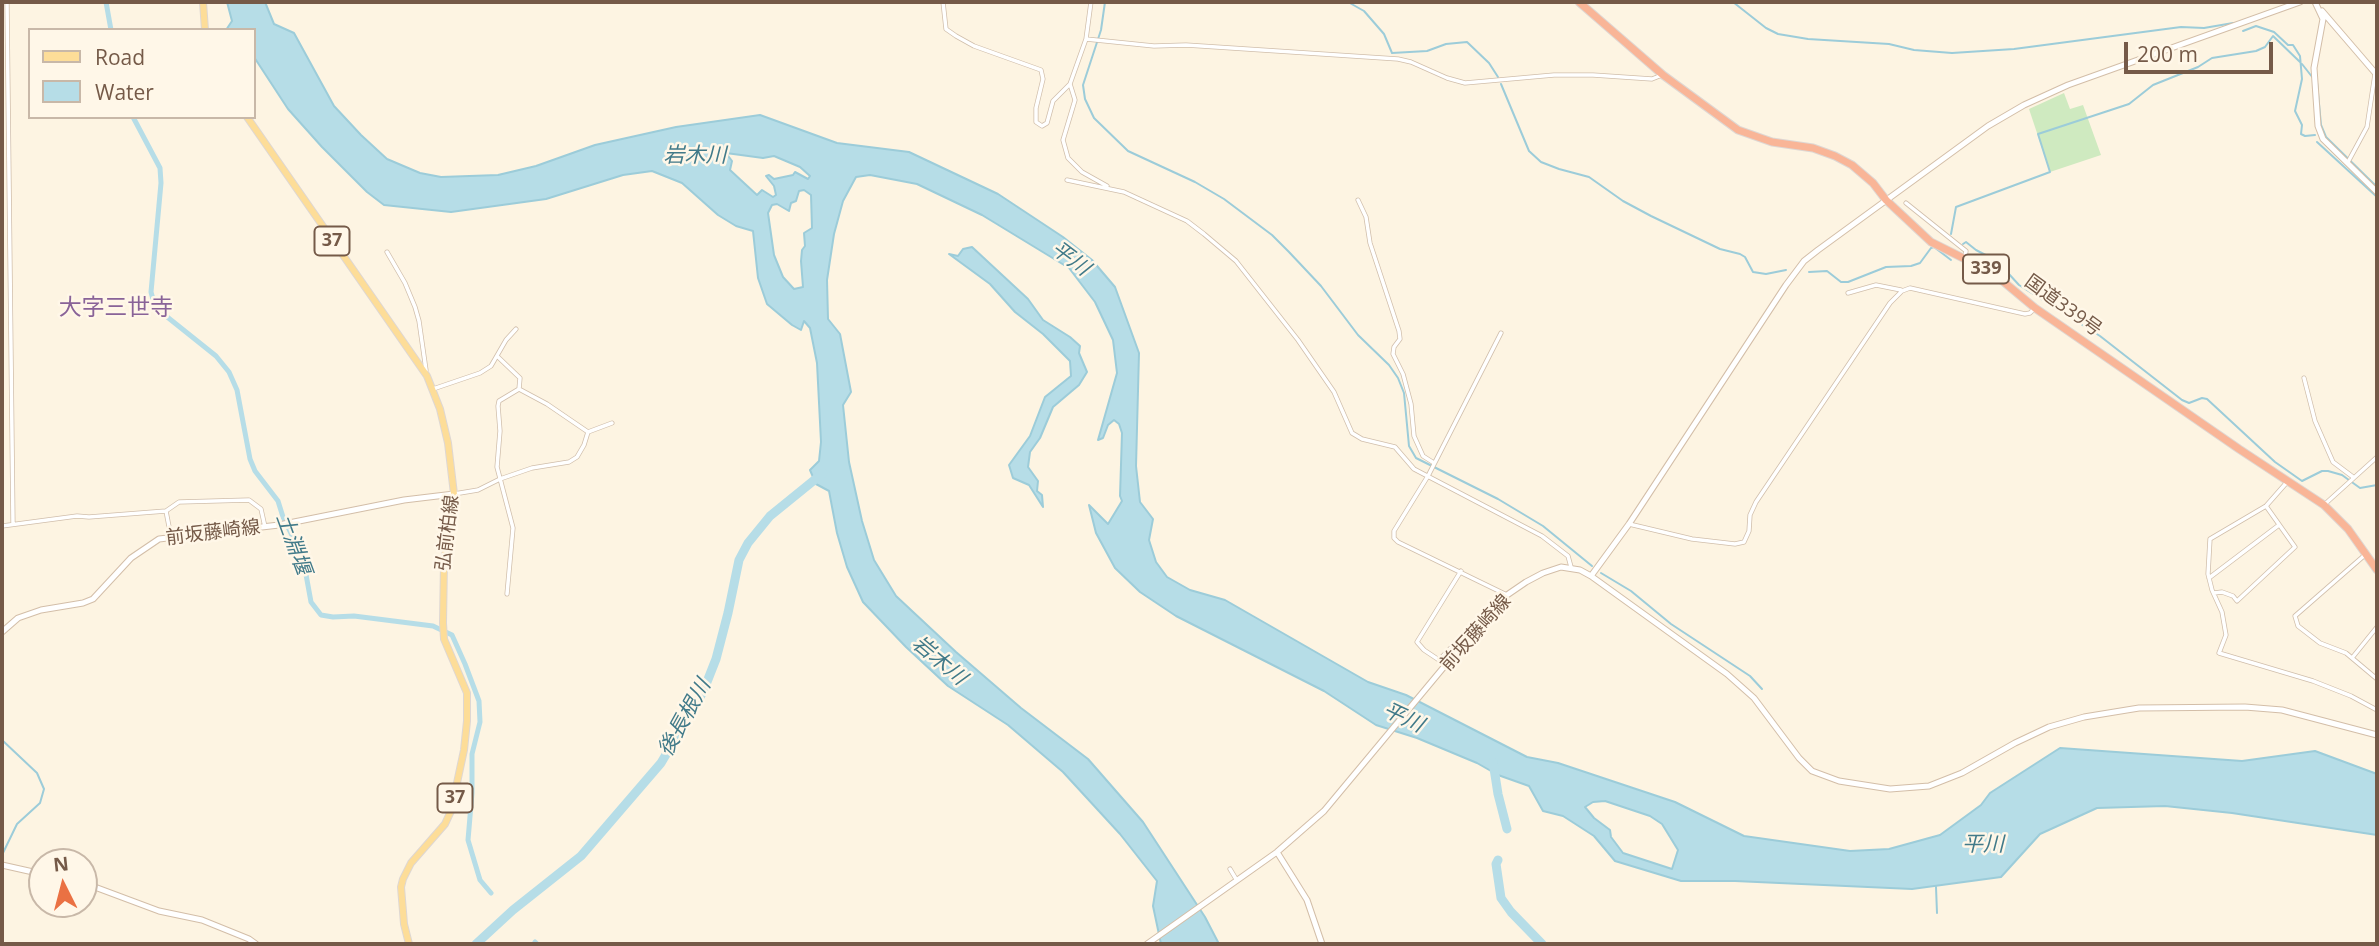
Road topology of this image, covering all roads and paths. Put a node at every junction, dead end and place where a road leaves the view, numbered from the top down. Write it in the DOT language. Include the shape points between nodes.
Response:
graph roads {
  1 [pos="7,2"];
  2 [pos="203,2"];
  3 [pos="943,2"];
  4 [pos="1091,2"];
  5 [pos="1579,2"];
  6 [pos="2300,2"];
  7 [pos="2315,2"];
  8 [pos="1589,5"];
  9 [pos="2320,8"];
  10 [pos="205,28"];
  11 [pos="1086,38"];
  12 [pos="2376,74"];
  13 [pos="1663,75"];
  14 [pos="1070,84"];
  15 [pos="248,119"];
  16 [pos="2347,164"];
  17 [pos="1067,180"];
  18 [pos="1111,188"];
  19 [pos="2377,192"];
  20 [pos="1358,200"];
  21 [pos="1886,200"];
  22 [pos="1906,203"];
  23 [pos="387,252"];
  24 [pos="1965,258"];
  25 [pos="1902,291"];
  26 [pos="1848,293"];
  27 [pos="2035,308"];
  28 [pos="516,329"];
  29 [pos="1501,333"];
  30 [pos="498,358"];
  31 [pos="426,376"];
  32 [pos="2304,378"];
  33 [pos="433,389"];
  34 [pos="519,389"];
  35 [pos="612,423"];
  36 [pos="588,432"];
  37 [pos="2377,457"];
  38 [pos="1434,464"];
  39 [pos="1429,473"];
  40 [pos="2353,477"];
  41 [pos="500,479"];
  42 [pos="2288,481"];
  43 [pos="454,494"];
  44 [pos="2324,505"];
  45 [pos="2266,506"];
  46 [pos="166,511"];
  47 [pos="13,524"];
  48 [pos="1629,524"];
  49 [pos="2279,525"];
  50 [pos="2,526"];
  51 [pos="265,527"];
  52 [pos="171,537"];
  53 [pos="2366,554"];
  54 [pos="1571,567"];
  55 [pos="1461,570"];
  56 [pos="2377,570"];
  57 [pos="1591,576"];
  58 [pos="2209,578"];
  59 [pos="2213,593"];
  60 [pos="507,594"];
  61 [pos="1507,595"];
  62 [pos="1483,619"];
  63 [pos="2377,627"];
  64 [pos="2,632"];
  65 [pos="2352,658"];
  66 [pos="2377,679"];
  67 [pos="2377,710"];
  68 [pos="2377,734"];
  69 [pos="1277,852"];
  70 [pos="2,865"];
  71 [pos="1230,869"];
  72 [pos="28,871"];
  73 [pos="1237,879"];
  74 [pos="98,888"];
  75 [pos="256,944"];
  76 [pos="409,944"];
  77 [pos="1147,944"];
  78 [pos="1322,944"];
  1 -- 47 [label="street"];
  2 -- 10 [label="main road"];
  3 -- 14 [label="street" via="946,29 956,36 1041,70 1035,119 1042,126 1053,101"];
  4 -- 11 [label="street"];
  5 -- 8 [label="highway, 国道339号 / 339"];
  6 -- 21 [label="main road" via="2024,105"];
  7 -- 9 [label="main road"];
  8 -- 13 [label="highway, 国道339号 / 339"];
  9 -- 12 [label="main road"];
  9 -- 16 [label="main road" via="2323,19 2314,68 2318,126 2323,139"];
  11 -- 13 [label="street" via="1398,59 1465,83 1554,75 1652,79"];
  11 -- 14 [label="street"];
  12 -- 16 [label="street" via="2367,127"];
  13 -- 21 [label="highway, 国道339号 / 339" via="1738,130 1843,160"];
  14 -- 18 [label="street" via="1075,100 1063,141 1068,158"];
  15 -- 31 [label="main road, 弘前柏線 / 37"];
  16 -- 19 [label="main road"];
  17 -- 18 [label="street"];
  18 -- 39 [label="street" via="1187,221 1237,261 1334,392 1352,433 1395,447 1413,469"];
  20 -- 38 [label="street" via="1399,331 1393,354 1403,374 1418,448"];
  21 -- 24 [label="highway, 国道339号 / 339" via="1931,242"];
  21 -- 48 [label="main road" via="1804,261"];
  22 -- 24 [label="street" via="1966,251"];
  23 -- 31 [label="street" via="417,314"];
  24 -- 27 [label="highway, 国道339号 / 339" via="1993,273"];
  25 -- 26 [label="street" via="1876,285"];
  25 -- 27 [label="street" via="1910,288 2025,314"];
  25 -- 48 [label="street" via="1756,502 1744,542 1692,539"];
  27 -- 42 [label="highway, 国道339号 / 339"];
  28 -- 30 [label="street"];
  29 -- 38 [label="street"];
  30 -- 33 [label="street" via="480,373"];
  30 -- 34 [label="street" via="520,378"];
  31 -- 33 [label="main road, 弘前柏線 / 37"];
  32 -- 40 [label="street" via="2315,421 2333,462"];
  33 -- 43 [label="main road, 弘前柏線 / 37" via="449,451"];
  34 -- 36 [label="street"];
  34 -- 41 [label="street" via="499,401 496,456"];
  35 -- 36 [label="street"];
  36 -- 41 [label="street" via="584,445 569,462"];
  37 -- 40 [label="street"];
  38 -- 39 [label="street"];
  39 -- 54 [label="street" via="1542,536 1568,556"];
  39 -- 55 [label="street" via="1394,538"];
  40 -- 44 [label="street"];
  41 -- 43 [label="street" via="478,490"];
  41 -- 60 [label="street" via="513,528"];
  42 -- 44 [label="highway, 国道339号 / 339"];
  42 -- 45 [label="street"];
  43 -- 51 [label="main road, 前坂藤崎線"];
  43 -- 76 [label="main road, 弘前柏線 / 37" via="444,562 443,623 444,639 467,693 465,742 451,811 403,878"];
  44 -- 53 [label="highway, 国道339号 / 339"];
  45 -- 49 [label="street"];
  45 -- 58 [label="street" via="2210,539"];
  46 -- 47 [label="street"];
  46 -- 51 [label="street" via="178,502 249,500 261,509"];
  46 -- 52 [label="street"];
  47 -- 50 [label="street"];
  48 -- 57 [label="main road"];
  49 -- 58 [label="street"];
  49 -- 59 [label="street" via="2295,547 2237,601 2222,592"];
  51 -- 52 [label="main road, 前坂藤崎線"];
  52 -- 64 [label="main road, 前坂藤崎線" via="152,542 131,558 93,599 18,618"];
  53 -- 56 [label="highway, 国道339号 / 339"];
  53 -- 65 [label="street" via="2295,616 2298,626 2320,643"];
  54 -- 57 [label="main road"];
  54 -- 61 [label="main road, 前坂藤崎線" via="1543,573"];
  55 -- 61 [label="street"];
  55 -- 62 [label="street" via="1417,642 1439,660"];
  57 -- 68 [label="main road" via="1727,674 1754,698 1812,771 1839,781 1890,789 1929,786 1962,774 2049,727 2139,708 2282,710"];
  58 -- 59 [label="street"];
  59 -- 67 [label="street" via="2226,635 2219,653 2313,681"];
  61 -- 62 [label="main road, 前坂藤崎線"];
  62 -- 69 [label="main road, 前坂藤崎線" via="1324,811"];
  63 -- 65 [label="street"];
  65 -- 66 [label="street"];
  69 -- 73 [label="main road, 前坂藤崎線"];
  69 -- 78 [label="main road" via="1307,900"];
  70 -- 72 [label="main road"];
  71 -- 73 [label="street"];
  73 -- 77 [label="main road, 前坂藤崎線"];
  74 -- 75 [label="main road" via="159,911 202,920"];
}
